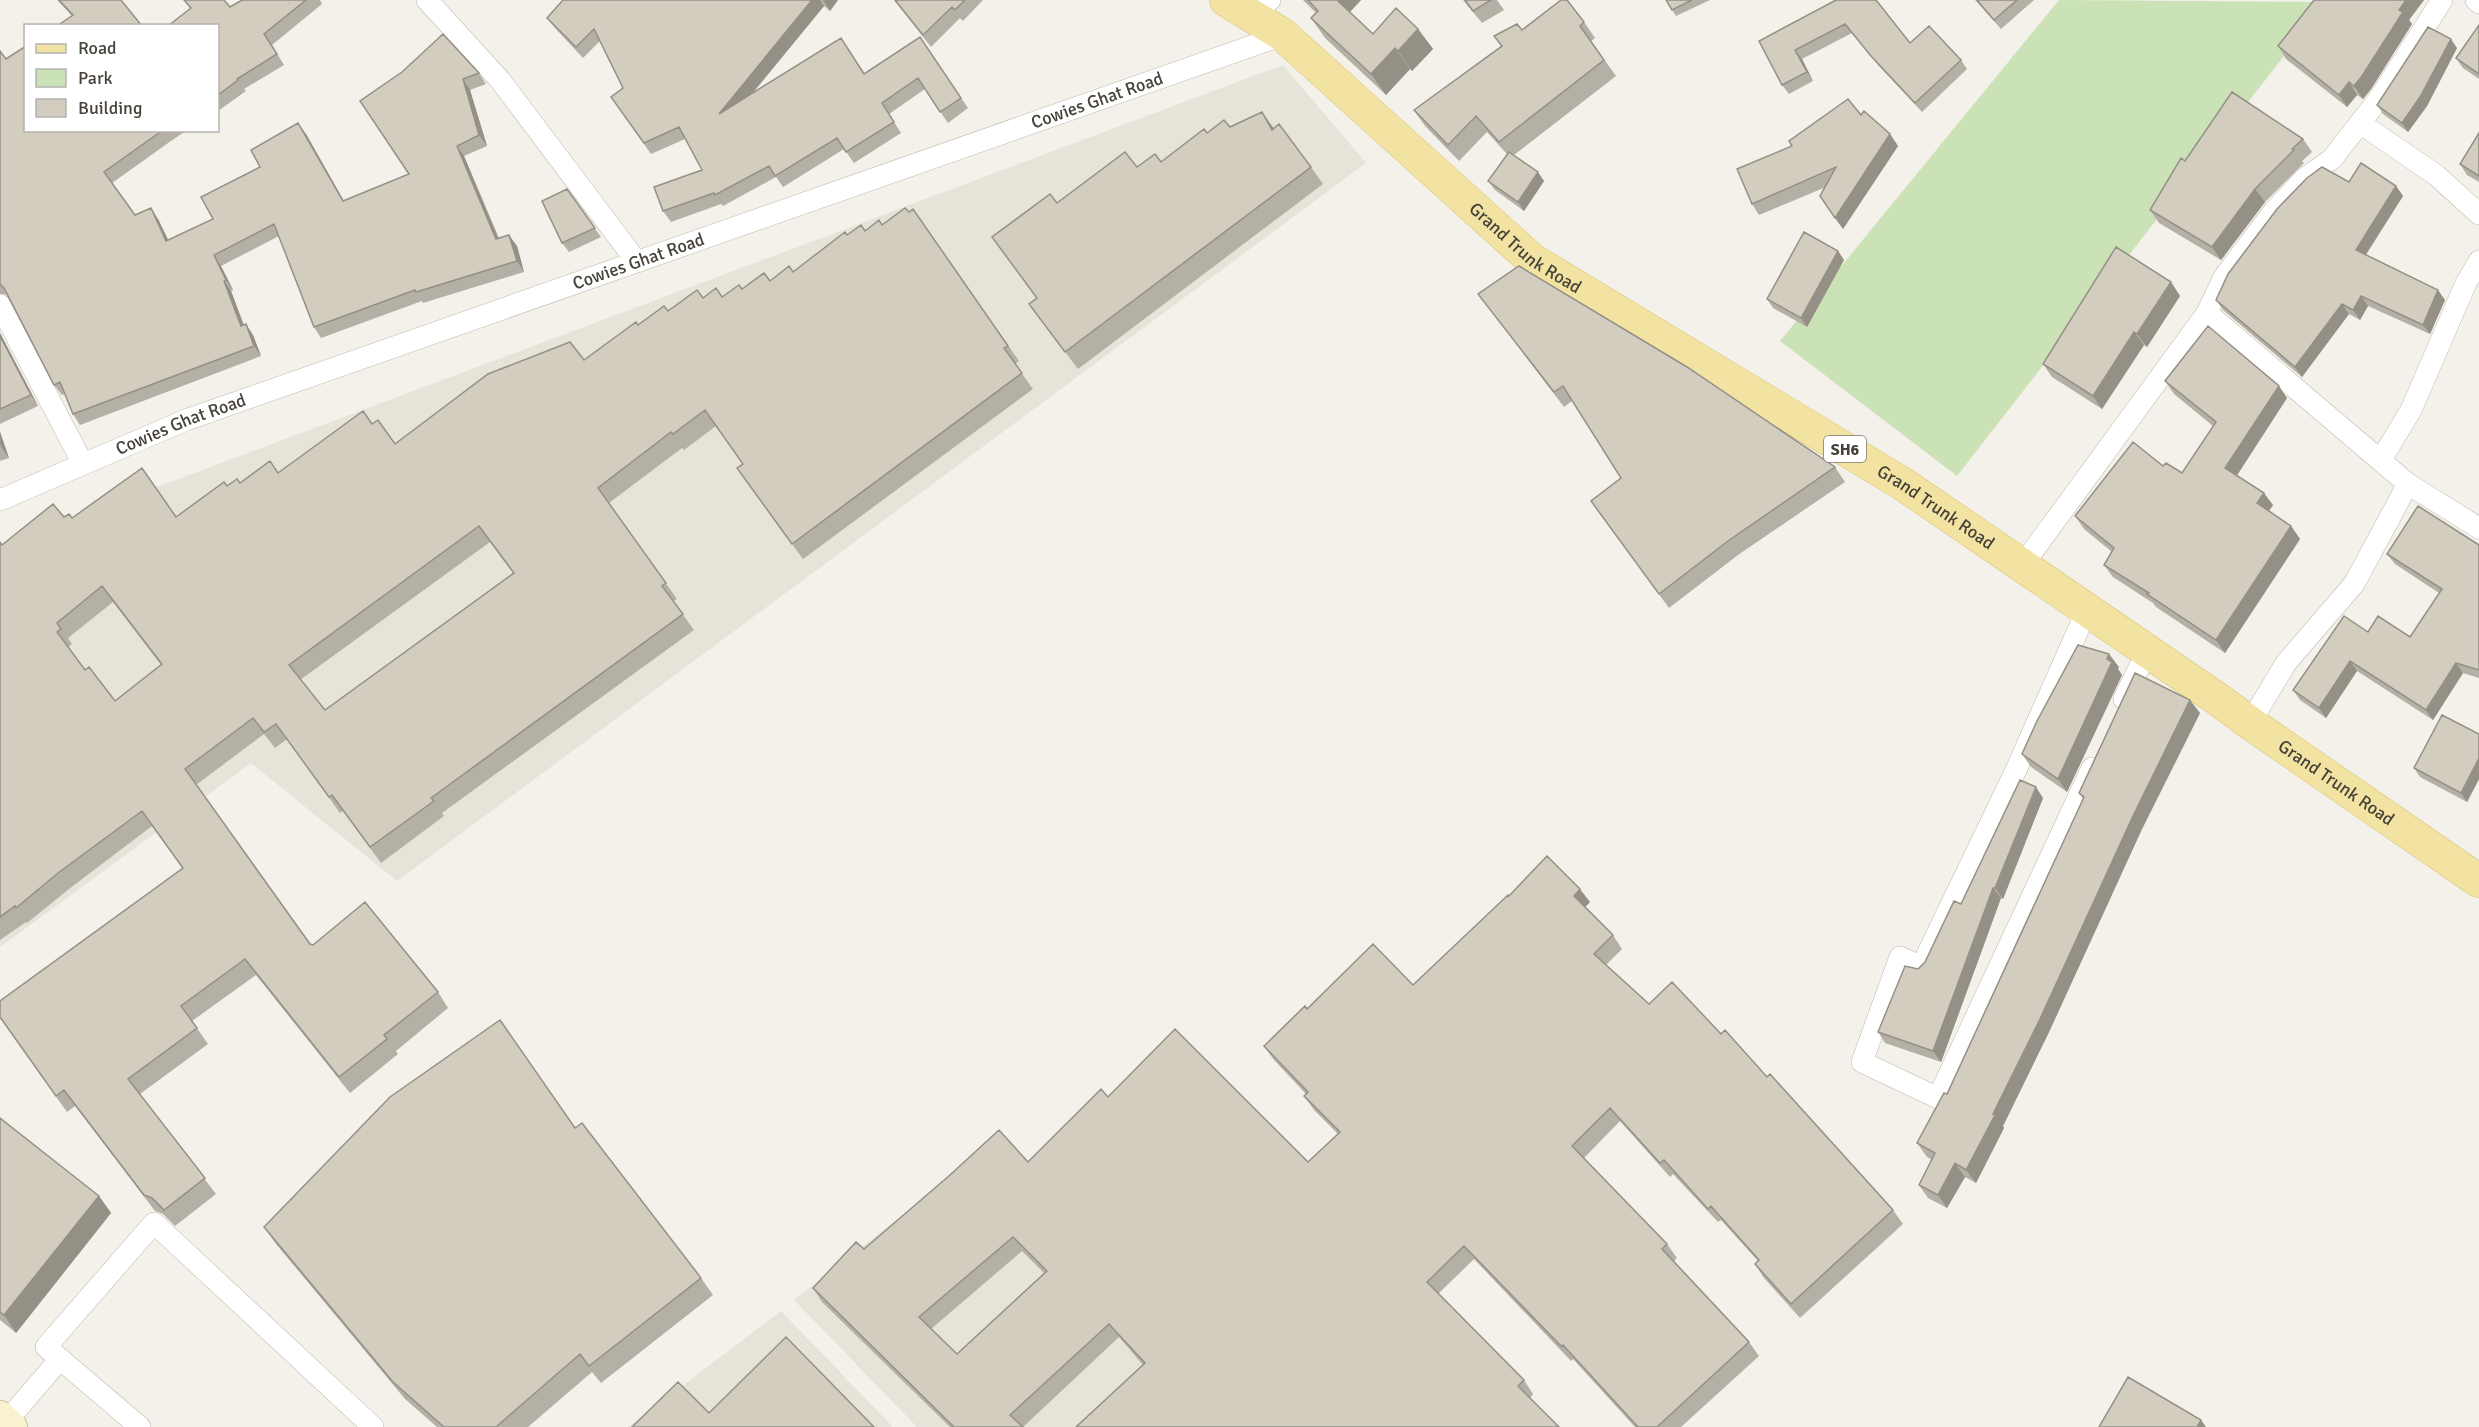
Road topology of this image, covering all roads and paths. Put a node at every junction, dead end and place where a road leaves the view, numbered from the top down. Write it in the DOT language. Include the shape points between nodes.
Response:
graph roads {
  1 [pos="427,0"];
  2 [pos="2442,0"];
  3 [pos="2475,0"];
  4 [pos="2479,3"];
  5 [pos="1249,5"];
  6 [pos="1283,35"];
  7 [pos="2360,123"];
  8 [pos="2479,214"];
  9 [pos="2479,261"];
  10 [pos="637,262"];
  11 [pos="0,305"];
  12 [pos="2207,313"];
  13 [pos="2381,460"];
  14 [pos="83,464"];
  15 [pos="2408,484"];
  16 [pos="0,500"];
  17 [pos="2479,528"];
  18 [pos="2022,566"];
  19 [pos="2087,610"];
  20 [pos="2147,651"];
  21 [pos="2116,716"];
  22 [pos="2250,723"];
  23 [pos="2101,747"];
  24 [pos="2479,881"];
  25 [pos="60,1359"];
  26 [pos="6,1422"];
  27 [pos="140,1427"];
  28 [pos="373,1427"];
  1 -- 10 [label="street" via="500,80"];
  2 -- 7 [label="street"];
  3 -- 4 [label="street"];
  5 -- 6 [label="main road, Grand Trunk Road / SH6"];
  6 -- 10 [label="street, Cowies Ghat Road"];
  6 -- 18 [label="main road, Grand Trunk Road / SH6" via="1532,260 1903,484"];
  7 -- 8 [label="street" via="2436,175"];
  7 -- 12 [label="street" via="2332,159 2305,178 2274,211 2224,277"];
  9 -- 13 [label="street" via="2411,410"];
  10 -- 14 [label="street, Cowies Ghat Road" via="186,420"];
  11 -- 14 [label="street"];
  12 -- 13 [label="street"];
  12 -- 18 [label="street"];
  13 -- 15 [label="street"];
  14 -- 16 [label="street, Cowies Ghat Road"];
  15 -- 17 [label="street"];
  15 -- 22 [label="street" via="2354,584 2286,663"];
  18 -- 19 [label="main road, Grand Trunk Road / SH6"];
  19 -- 20 [label="main road, Grand Trunk Road / SH6"];
  19 -- 23 [label="street" via="2016,770 1920,967 1900,957 1862,1062 1938,1098"];
  20 -- 21 [label="street"];
  20 -- 22 [label="main road, Grand Trunk Road / SH6"];
  22 -- 24 [label="main road, Grand Trunk Road / SH6"];
  25 -- 26 [label="street"];
  25 -- 27 [label="street"];
  25 -- 28 [label="street" via="46,1347 154,1223"];
}
